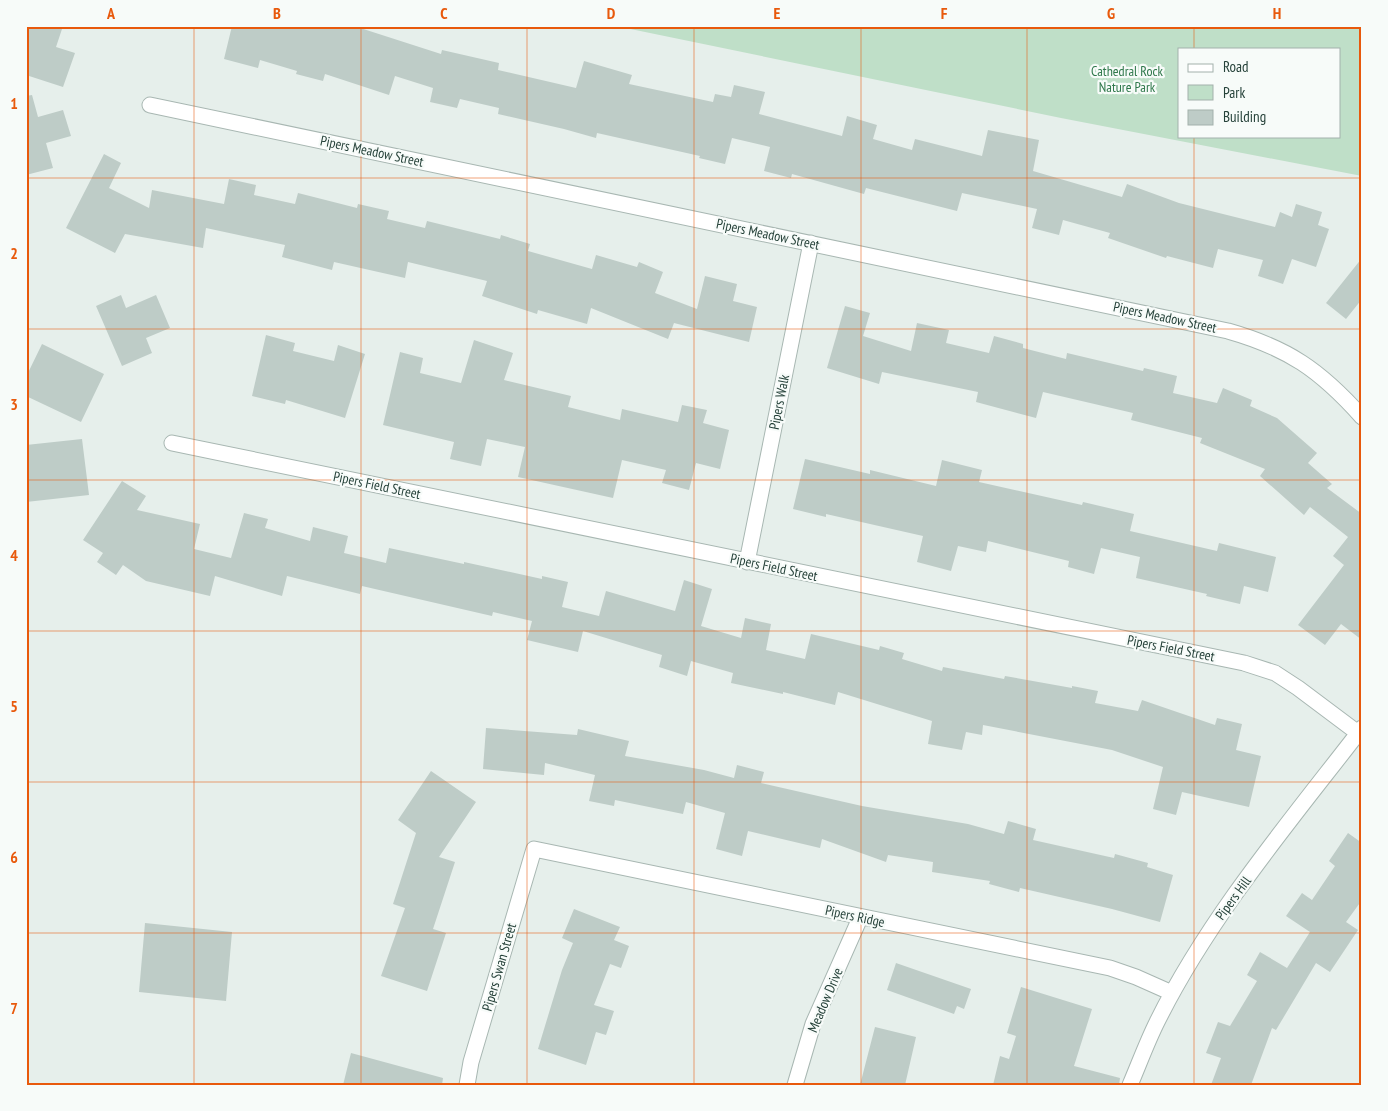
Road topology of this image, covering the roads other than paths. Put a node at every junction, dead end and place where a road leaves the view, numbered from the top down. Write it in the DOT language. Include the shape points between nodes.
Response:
graph roads {
  1 [pos="150,105"];
  2 [pos="812,243"];
  3 [pos="1362,416"];
  4 [pos="172,443"];
  5 [pos="747,562"];
  6 [pos="1360,731"];
  7 [pos="534,849"];
  8 [pos="860,918"];
  9 [pos="1172,994"];
  10 [pos="467,1085"];
  11 [pos="795,1085"];
  12 [pos="1130,1085"];
  1 -- 2 [label="street, Pipers Meadow Street"];
  2 -- 3 [label="street, Pipers Meadow Street" via="1252,337 1297,359 1318,374"];
  2 -- 5 [label="street, Pipers Walk"];
  4 -- 5 [label="street, Pipers Field Street"];
  5 -- 6 [label="street, Pipers Field Street" via="1244,663 1275,674"];
  6 -- 9 [label="street, Pipers Hill" via="1208,933"];
  7 -- 8 [label="street, Pipers Ridge"];
  7 -- 10 [label="street, Pipers Swan Street"];
  8 -- 9 [label="street, Pipers Ridge" via="1110,968"];
  8 -- 11 [label="street, Meadow Drive" via="813,1024"];
  9 -- 12 [label="street, Pipers Hill" via="1156,1022"];
}
